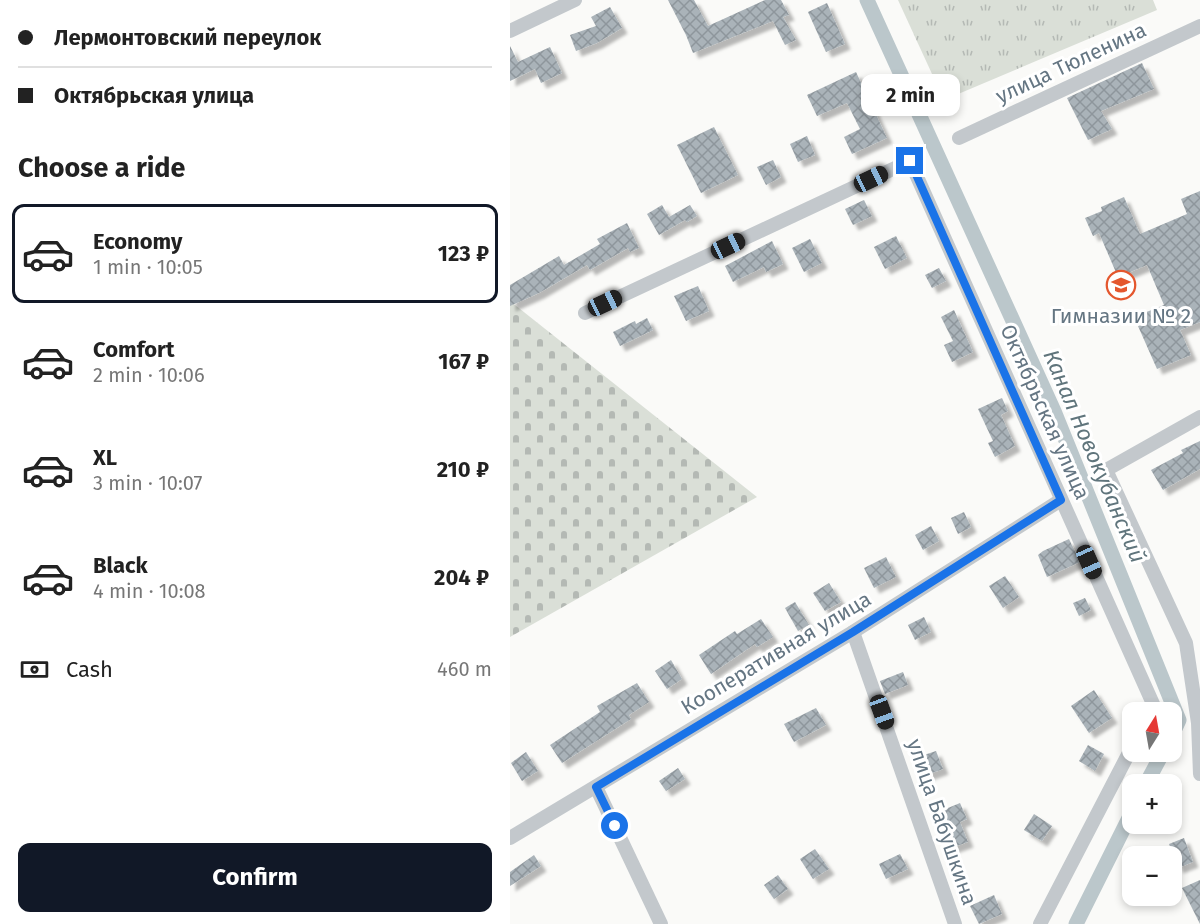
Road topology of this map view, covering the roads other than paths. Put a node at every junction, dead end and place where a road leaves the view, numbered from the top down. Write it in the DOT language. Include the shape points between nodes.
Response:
graph roads {
  1 [pos="575,0"];
  2 [pos="1200,26"];
  3 [pos="510,31"];
  4 [pos="959,138"];
  5 [pos="585,313"];
  6 [pos="1200,417"];
  7 [pos="1061,500"];
  8 [pos="853,632"];
  9 [pos="1152,702"];
  10 [pos="1124,762"];
  11 [pos="1200,774"];
  12 [pos="596,787"];
  13 [pos="510,838"];
  14 [pos="661,924"];
  15 [pos="955,924"];
  16 [pos="1040,924"];
  1 -- 3 [label="street"];
  2 -- 4 [label="street, улица Тюленина"];
  5 -- 7 [label="street, Октябрьская улица" via="910,161"];
  6 -- 11 [label="street, Октябрьская улица" via="1106,470 1186,643 1198,723"];
  7 -- 8 [label="street, Кооперативная улица"];
  7 -- 9 [label="street, Октябрьская улица"];
  8 -- 12 [label="street, Кооперативная улица"];
  8 -- 15 [label="street, улица Бабушкина"];
  10 -- 16 [label="street"];
  12 -- 13 [label="street, Кооперативная улица"];
  12 -- 14 [label="street"];
}
